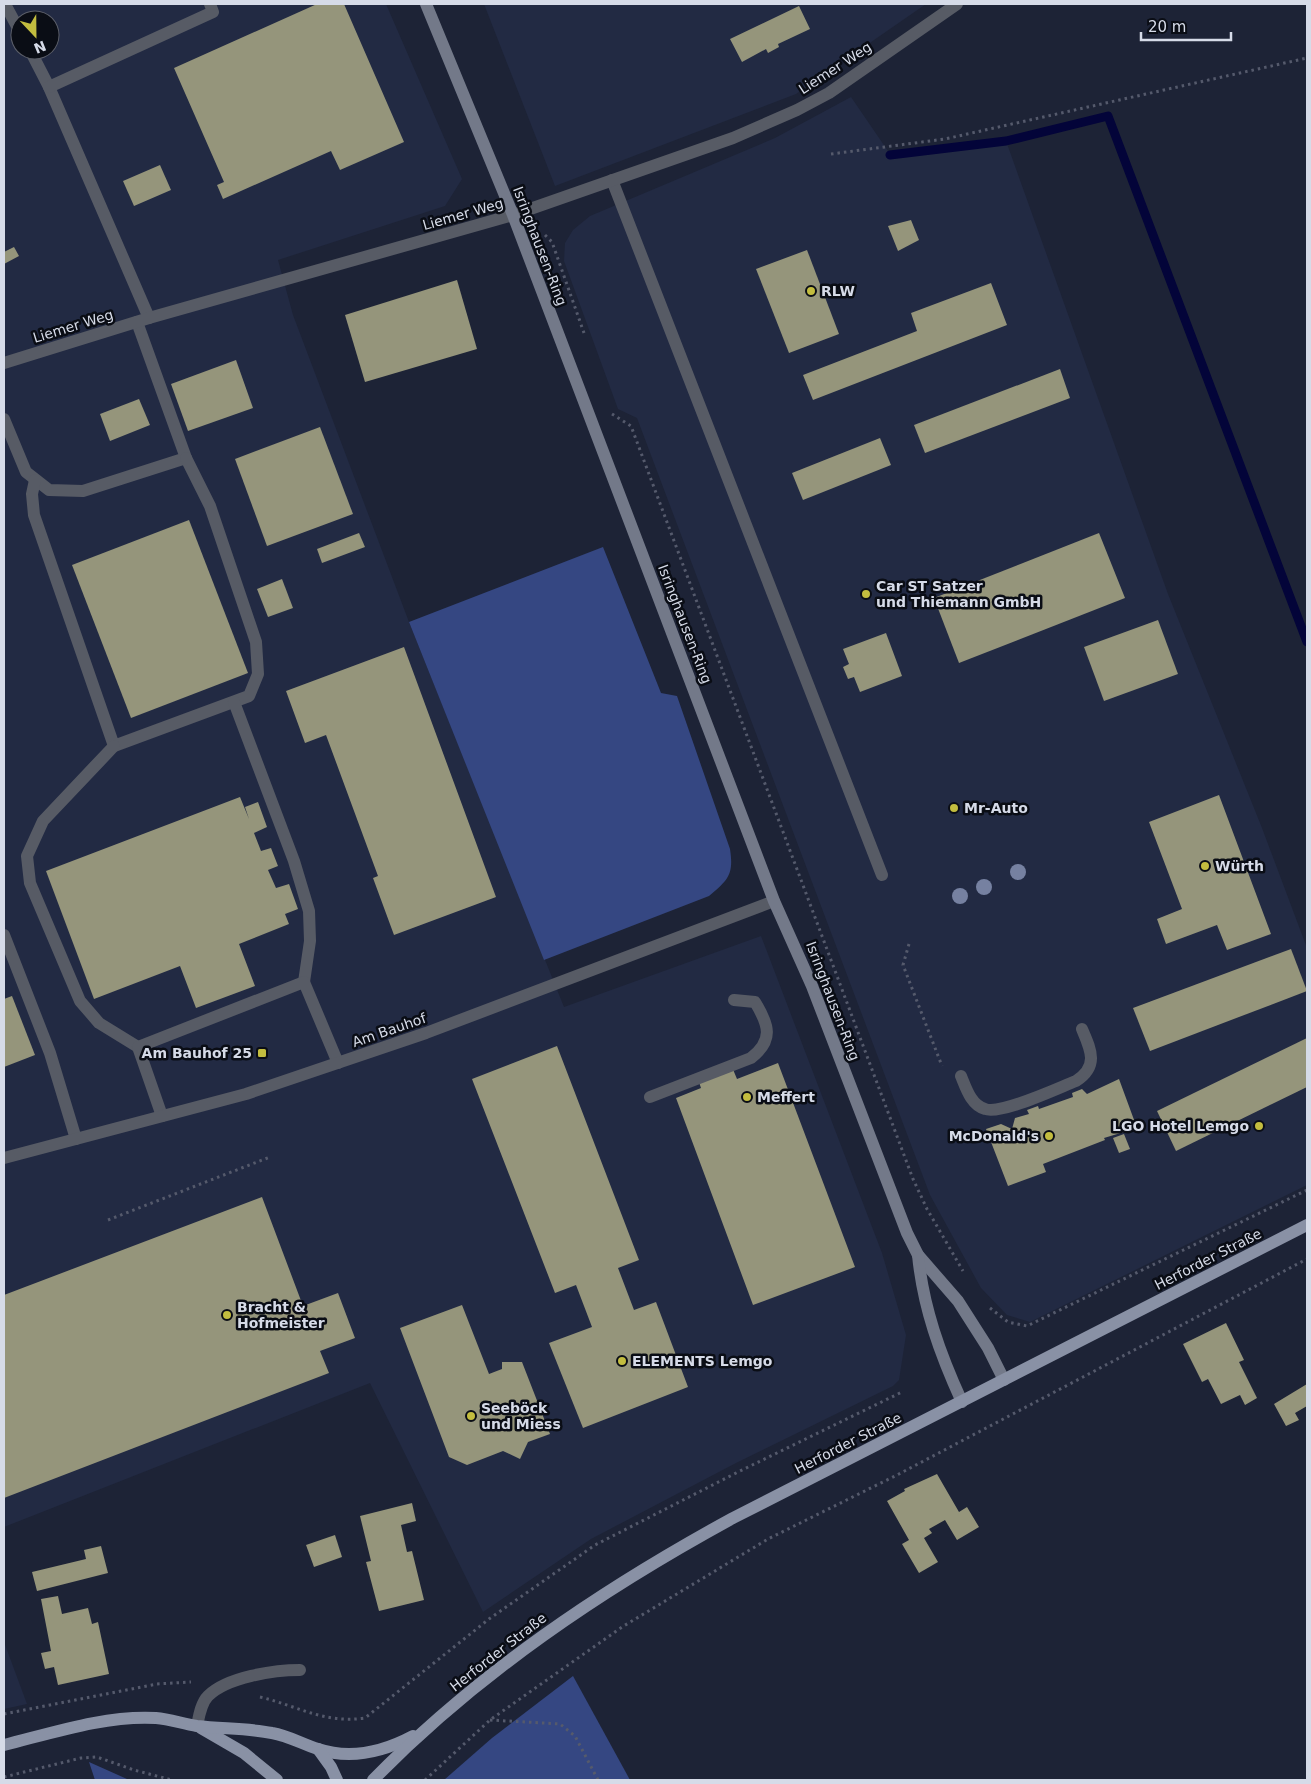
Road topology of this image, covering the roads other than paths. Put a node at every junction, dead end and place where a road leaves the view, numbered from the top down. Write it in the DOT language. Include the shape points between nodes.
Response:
graph roads {
  1 [pos="210,4"];
  2 [pos="426,4"];
  3 [pos="957,4"];
  4 [pos="35,60"];
  5 [pos="49,87"];
  6 [pos="612,180"];
  7 [pos="513,215"];
  8 [pos="149,318"];
  9 [pos="137,322"];
  10 [pos="4,363"];
  11 [pos="4,419"];
  12 [pos="186,458"];
  13 [pos="35,480"];
  14 [pos="234,702"];
  15 [pos="114,746"];
  16 [pos="882,875"];
  17 [pos="774,901"];
  18 [pos="4,935"];
  19 [pos="6,950"];
  20 [pos="304,982"];
  21 [pos="734,1000"];
  22 [pos="1082,1029"];
  23 [pos="138,1047"];
  24 [pos="338,1063"];
  25 [pos="961,1076"];
  26 [pos="650,1097"];
  27 [pos="162,1116"];
  28 [pos="76,1139"];
  29 [pos="4,1158"];
  30 [pos="1307,1225"];
  31 [pos="918,1255"];
  32 [pos="1004,1380"];
  33 [pos="962,1402"];
  34 [pos="300,1670"];
  35 [pos="197,1726"];
  36 [pos="426,1729"];
  37 [pos="4,1745"];
  38 [pos="318,1749"];
  39 [pos="278,1780"];
  40 [pos="337,1780"];
  41 [pos="373,1780"];
  1 -- 5 [label="street" via="213,12"];
  2 -- 7 [label="street, Isringhausen-Ring"];
  3 -- 6 [label="street, Liemer Weg" via="829,93 796,110 733,138"];
  4 -- 5 [label="street"];
  5 -- 8 [label="street"];
  6 -- 7 [label="street, Liemer Weg"];
  6 -- 16 [label="street"];
  7 -- 8 [label="street, Liemer Weg"];
  7 -- 17 [label="street, Isringhausen-Ring"];
  8 -- 9 [label="street, Liemer Weg"];
  9 -- 10 [label="street, Liemer Weg"];
  9 -- 12 [label="street"];
  11 -- 13 [label="street" via="26,472"];
  12 -- 13 [label="street" via="83,491 48,490"];
  12 -- 14 [label="street" via="210,506 256,642 258,674 249,696"];
  13 -- 15 [label="street" via="32,494 34,515"];
  14 -- 15 [label="street"];
  14 -- 20 [label="street" via="294,861 309,911 310,941"];
  15 -- 23 [label="street" via="43,822 27,856 30,883 80,1001 99,1023"];
  17 -- 24 [label="street, Am Bauhof" via="435,1030"];
  17 -- 31 [label="street, Isringhausen-Ring" via="808,977"];
  18 -- 19 [label="street"];
  19 -- 28 [label="street" via="50,1053"];
  20 -- 23 [label="street"];
  20 -- 24 [label="street"];
  21 -- 26 [label="street" via="755,1002 766,1020 767,1036 762,1050 752,1058"];
  22 -- 25 [label="street" via="1091,1064 1087,1074 1076,1081 998,1110 984,1109 973,1101"];
  23 -- 27 [label="street"];
  24 -- 27 [label="street, Am Bauhof" via="246,1094"];
  27 -- 28 [label="street, Am Bauhof"];
  28 -- 29 [label="street, Am Bauhof"];
  30 -- 32 [label="main road, Herforder Straße"];
  31 -- 32 [label="street, Isringhausen-Ring" via="958,1302"];
  31 -- 33 [label="street, Isringhausen-Ring" via="928,1316"];
  32 -- 33 [label="main road, Herforder Straße"];
  33 -- 36 [label="main road, Herforder Straße" via="655,1560 554,1627"];
  34 -- 35 [label="street" via="280,1670 220,1687 206,1697"];
  35 -- 37 [label="main road, Herforder Straße" via="156,1718 131,1719"];
  35 -- 38 [label="main road, Herforder Straße" via="274,1733"];
  35 -- 39 [label="main road, Herforder Straße" via="244,1753"];
  36 -- 38 [label="main road, Herforder Straße" via="378,1751 345,1756"];
  36 -- 41 [label="main road, Herforder Straße"];
  38 -- 40 [label="main road"];
}
